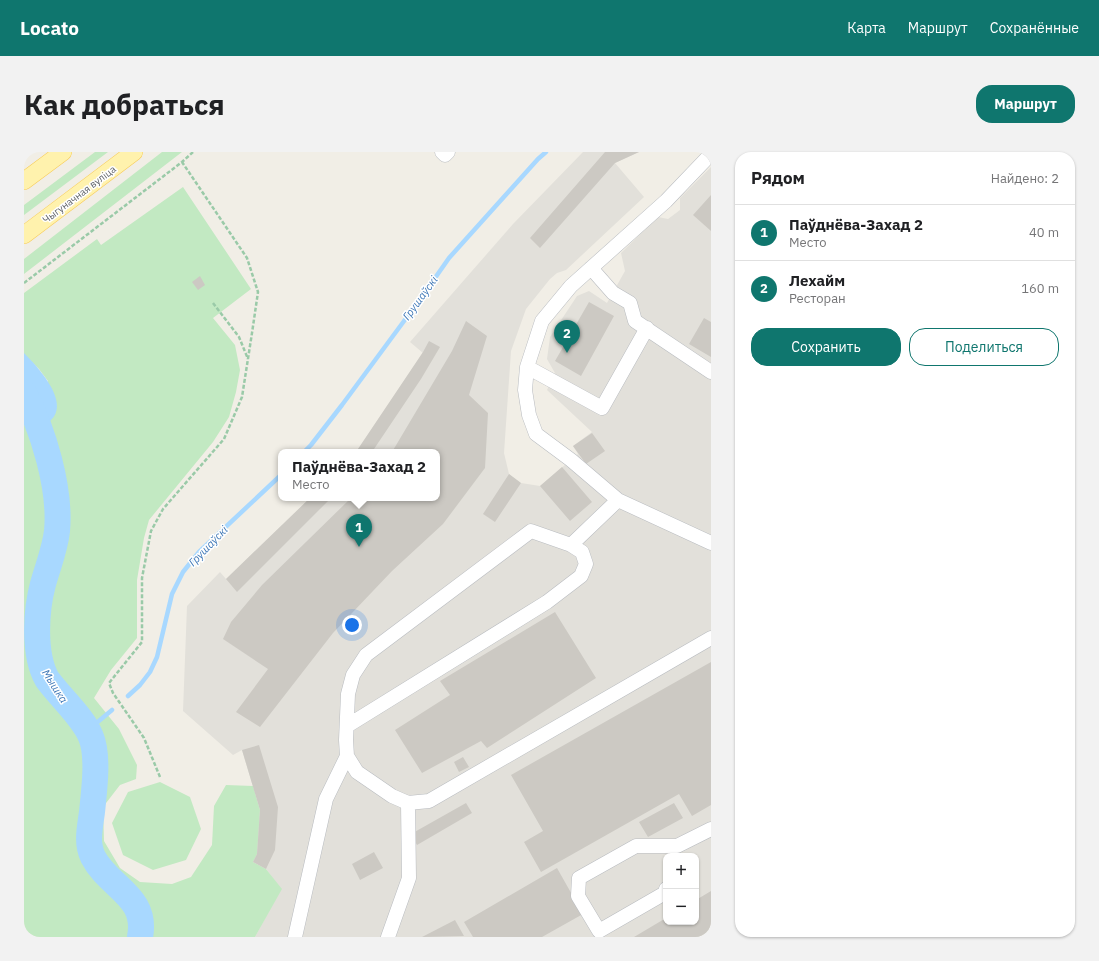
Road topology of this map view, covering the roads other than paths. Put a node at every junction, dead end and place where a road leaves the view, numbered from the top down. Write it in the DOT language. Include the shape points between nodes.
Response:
graph roads {
  1 [pos="63,152"];
  2 [pos="134,152"];
  3 [pos="442,152"];
  4 [pos="448,152"];
  5 [pos="711,154"];
  6 [pos="24,181"];
  7 [pos="24,235"];
  8 [pos="591,268"];
  9 [pos="647,328"];
  10 [pos="527,367"];
  11 [pos="711,372"];
  12 [pos="618,500"];
  13 [pos="711,543"];
  14 [pos="571,545"];
  15 [pos="711,638"];
  16 [pos="347,726"];
  17 [pos="347,756"];
  18 [pos="408,803"];
  19 [pos="711,829"];
  20 [pos="676,851"];
  21 [pos="663,894"];
  22 [pos="295,937"];
  23 [pos="388,937"];
  1 -- 6 [label="main road"];
  2 -- 7 [label="main road, Чыгуначная вуліца"];
  3 -- 4 [label="lane" via="445,155"];
  5 -- 8 [label="lane" via="666,200"];
  8 -- 9 [label="lane" via="613,293 630,303 635,321"];
  8 -- 10 [label="lane" via="571,286 542,321"];
  9 -- 10 [label="lane" via="602,408"];
  9 -- 11 [label="lane"];
  10 -- 12 [label="lane" via="525,390 529,415 536,434"];
  12 -- 13 [label="lane"];
  12 -- 14 [label="lane"];
  14 -- 16 [label="lane" via="582,552 586,564 581,576 547,602"];
  14 -- 16 [label="lane" via="531,531 366,655 352,675 348,694"];
  15 -- 18 [label="lane" via="429,800"];
  16 -- 17 [label="lane"];
  17 -- 18 [label="lane" via="357,772 392,796"];
  17 -- 22 [label="lane" via="326,799"];
  18 -- 23 [label="lane" via="409,878"];
  19 -- 20 [label="lane"];
  20 -- 21 [label="lane" via="636,846 578,878 578,896 599,931"];
}
